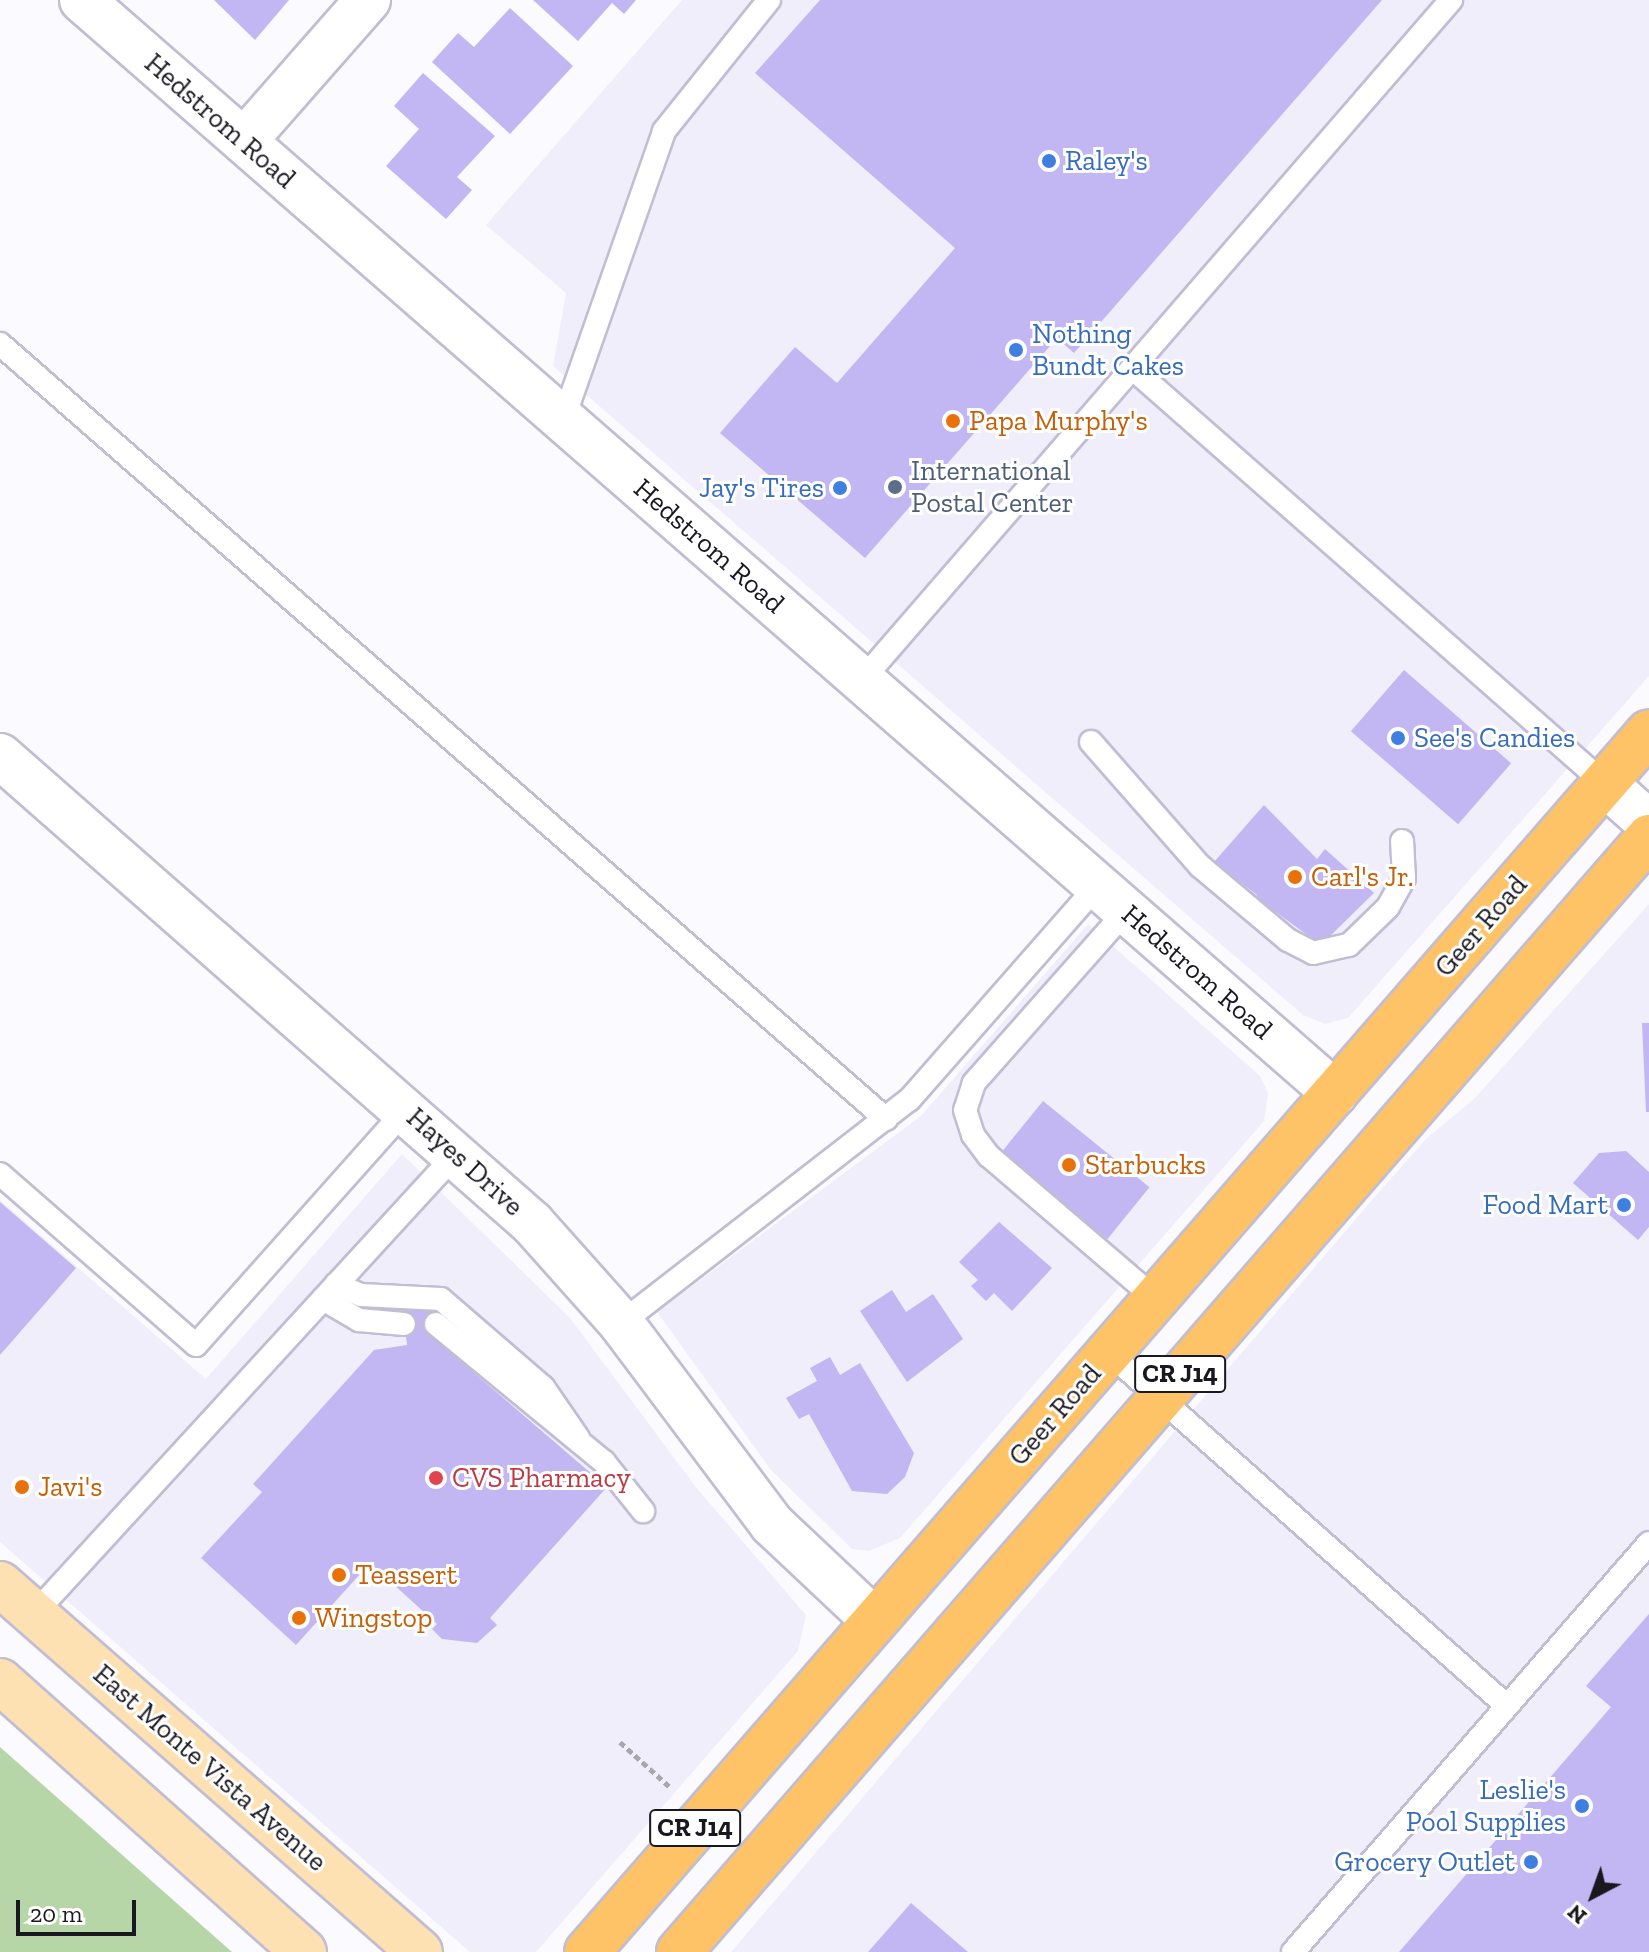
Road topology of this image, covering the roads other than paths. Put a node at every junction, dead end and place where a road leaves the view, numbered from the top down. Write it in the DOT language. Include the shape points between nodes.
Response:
graph roads {
  1 [pos="82,0"];
  2 [pos="368,0"];
  3 [pos="769,0"];
  4 [pos="1451,0"];
  5 [pos="244,141"];
  6 [pos="0,344"];
  7 [pos="1132,368"];
  8 [pos="563,420"];
  9 [pos="862,680"];
  10 [pos="1649,732"];
  11 [pos="1091,742"];
  12 [pos="0,756"];
  13 [pos="1604,783"];
  14 [pos="1649,823"];
  15 [pos="1649,837"];
  16 [pos="1402,841"];
  17 [pos="1112,898"];
  18 [pos="1335,1093"];
  19 [pos="406,1109"];
  20 [pos="886,1119"];
  21 [pos="457,1153"];
  22 [pos="0,1174"];
  23 [pos="330,1292"];
  24 [pos="1156,1299"];
  25 [pos="621,1323"];
  26 [pos="404,1324"];
  27 [pos="436,1324"];
  28 [pos="1109,1353"];
  29 [pos="1160,1398"];
  30 [pos="578,1438"];
  31 [pos="643,1511"];
  32 [pos="1649,1543"];
  33 [pos="0,1584"];
  34 [pos="34,1614"];
  35 [pos="875,1621"];
  36 [pos="0,1681"];
  37 [pos="1507,1706"];
  38 [pos="715,1932"];
  39 [pos="304,1952"];
  40 [pos="420,1952"];
  41 [pos="587,1952"];
  42 [pos="679,1952"];
  43 [pos="1293,1952"];
  1 -- 5 [label="street, Hedstrom Road"];
  2 -- 5 [label="street"];
  3 -- 8 [label="lane" via="664,131"];
  4 -- 7 [label="lane"];
  5 -- 8 [label="street, Hedstrom Road"];
  6 -- 20 [label="lane"];
  7 -- 9 [label="lane"];
  7 -- 13 [label="lane"];
  8 -- 9 [label="street, Hedstrom Road"];
  9 -- 17 [label="street, Hedstrom Road"];
  10 -- 13 [label="main road, Geer Road / CR J14"];
  11 -- 16 [label="lane" via="1200,866 1288,940 1313,953 1349,945 1388,907 1404,878"];
  12 -- 19 [label="street, Hayes Drive"];
  13 -- 14 [label="street"];
  13 -- 18 [label="main road, Geer Road / CR J14"];
  15 -- 29 [label="main road, CR J14"];
  17 -- 18 [label="street, Hedstrom Road"];
  17 -- 20 [label="lane"];
  17 -- 24 [label="lane" via="974,1083 965,1110 973,1135 989,1156"];
  18 -- 24 [label="main road, Geer Road / CR J14"];
  19 -- 21 [label="street, Hayes Drive"];
  19 -- 22 [label="lane" via="196,1345"];
  20 -- 25 [label="lane"];
  21 -- 23 [label="lane"];
  21 -- 25 [label="street, Hayes Drive" via="532,1223"];
  23 -- 26 [label="lane" via="359,1320"];
  23 -- 30 [label="lane" via="441,1299 543,1387"];
  23 -- 34 [label="lane"];
  24 -- 28 [label="main road, Geer Road / CR J14"];
  25 -- 35 [label="street, Hayes Drive" via="772,1524"];
  27 -- 30 [label="lane"];
  28 -- 29 [label="lane"];
  28 -- 35 [label="main road, Geer Road / CR J14"];
  29 -- 37 [label="lane"];
  29 -- 38 [label="main road, CR J14"];
  30 -- 31 [label="lane"];
  32 -- 37 [label="lane"];
  33 -- 34 [label="main road, East Monte Vista Avenue"];
  34 -- 40 [label="main road, East Monte Vista Avenue"];
  35 -- 41 [label="main road, Geer Road / CR J14"];
  36 -- 39 [label="main road"];
  37 -- 43 [label="lane"];
  38 -- 42 [label="main road, CR J14"];
}
